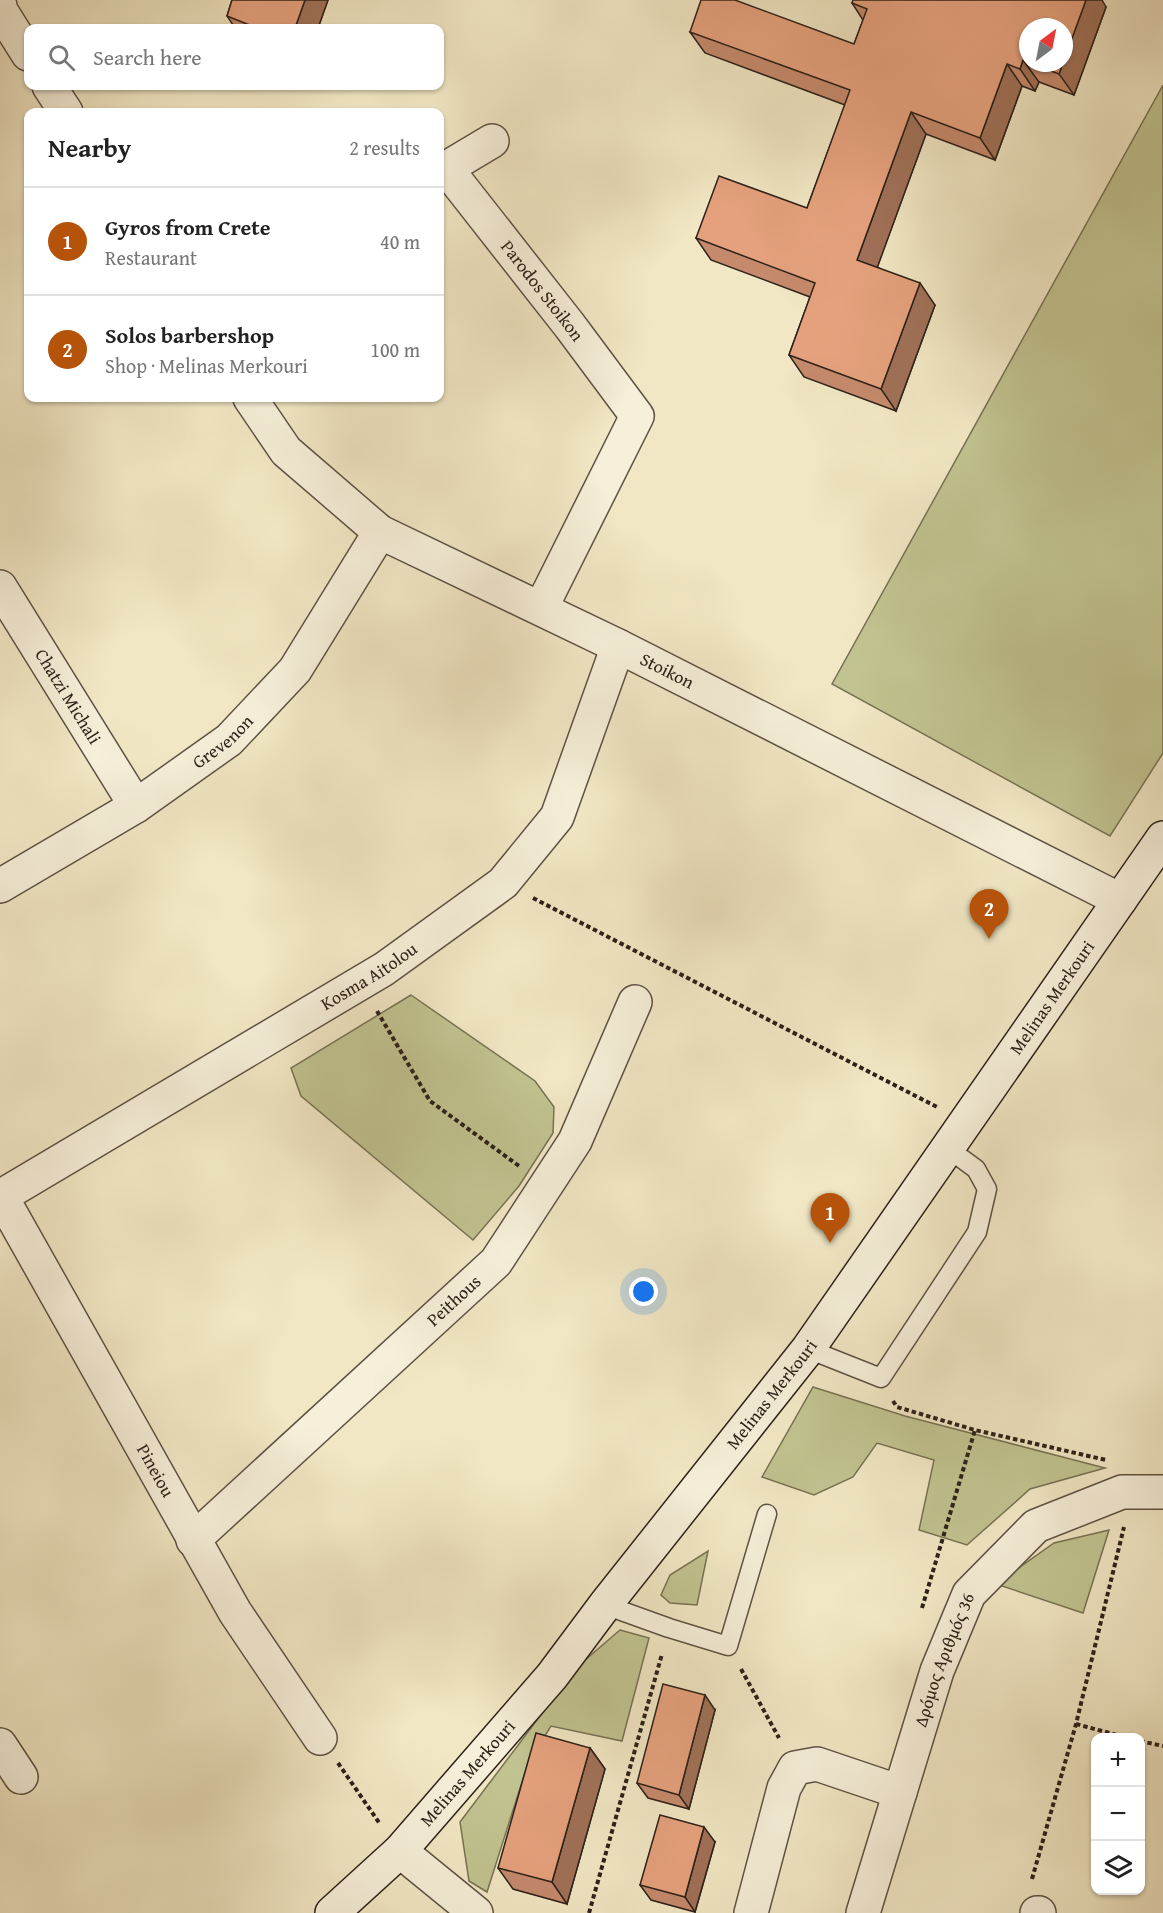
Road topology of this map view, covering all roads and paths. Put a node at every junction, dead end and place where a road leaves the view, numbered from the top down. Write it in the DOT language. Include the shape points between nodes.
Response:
graph roads {
  1 [pos="0,6"];
  2 [pos="24,48"];
  3 [pos="52,90"];
  4 [pos="63,108"];
  5 [pos="492,141"];
  6 [pos="444,169"];
  7 [pos="444,171"];
  8 [pos="253,402"];
  9 [pos="380,532"];
  10 [pos="0,586"];
  11 [pos="541,608"];
  12 [pos="618,646"];
  13 [pos="136,806"];
  14 [pos="1163,838"];
  15 [pos="503,883"];
  16 [pos="0,886"];
  17 [pos="1120,900"];
  18 [pos="361,983"];
  19 [pos="635,1002"];
  20 [pos="965,1121"];
  21 [pos="946,1148"];
  22 [pos="546,1185"];
  23 [pos="0,1197"];
  24 [pos="808,1349"];
  25 [pos="881,1378"];
  26 [pos="975,1430"];
  27 [pos="1122,1492"];
  28 [pos="1163,1492"];
  29 [pos="767,1514"];
  30 [pos="193,1540"];
  31 [pos="605,1605"];
  32 [pos="922,1608"];
  33 [pos="669,1628"];
  34 [pos="728,1646"];
  35 [pos="1076,1724"];
  36 [pos="1112,1733"];
  37 [pos="320,1738"];
  38 [pos="1145,1742"];
  39 [pos="0,1744"];
  40 [pos="1163,1746"];
  41 [pos="795,1768"];
  42 [pos="21,1777"];
  43 [pos="900,1792"];
  44 [pos="400,1851"];
  45 [pos="332,1913"];
  46 [pos="476,1913"];
  47 [pos="589,1913"];
  48 [pos="751,1913"];
  49 [pos="863,1913"];
  50 [pos="1038,1913"];
  1 -- 2 [label="street"];
  3 -- 4 [label="street"];
  5 -- 6 [label="street, Parodos Stoikon"];
  7 -- 11 [label="street, Parodos Stoikon" via="563,317 637,416"];
  8 -- 9 [label="street, Stoikon" via="286,451"];
  9 -- 11 [label="street, Stoikon"];
  9 -- 13 [label="street, Grevenon" via="295,670 229,740"];
  10 -- 13 [label="street, Chatzi Michali"];
  11 -- 12 [label="street, Stoikon"];
  12 -- 15 [label="street, Kosma Aitolou" via="557,817"];
  12 -- 17 [label="street, Stoikon"];
  13 -- 16 [label="street, Grevenon"];
  14 -- 17 [label="street, Melinas Merkouri"];
  15 -- 18 [label="street, Kosma Aitolou"];
  15 -- 20 [label="path"];
  17 -- 20 [label="street, Melinas Merkouri"];
  18 -- 22 [label="path" via="430,1101"];
  18 -- 23 [label="street, Kosma Aitolou"];
  19 -- 22 [label="street, Peithous" via="575,1140"];
  20 -- 21 [label="street, Melinas Merkouri"];
  21 -- 24 [label="street, Melinas Merkouri"];
  21 -- 25 [label="lane" via="976,1169 987,1189 977,1232"];
  22 -- 30 [label="street, Peithous" via="496,1262"];
  23 -- 30 [label="street, Pineiou"];
  24 -- 25 [label="lane"];
  24 -- 31 [label="street, Melinas Merkouri"];
  25 -- 26 [label="path" via="897,1407"];
  26 -- 27 [label="path" via="1122,1463"];
  26 -- 32 [label="path"];
  27 -- 28 [label="street, Δρόμος Αριθμός 36"];
  27 -- 35 [label="path" via="1124,1530"];
  27 -- 43 [label="street, Δρόμος Αριθμός 36" via="1036,1526 969,1593 937,1671"];
  29 -- 34 [label="lane"];
  30 -- 37 [label="street, Pineiou" via="235,1612"];
  31 -- 33 [label="lane"];
  31 -- 44 [label="street, Melinas Merkouri" via="552,1677"];
  33 -- 34 [label="lane"];
  33 -- 47 [label="path"];
  34 -- 41 [label="path"];
  35 -- 36 [label="path"];
  35 -- 50 [label="path" via="1024,1910"];
  37 -- 44 [label="path"];
  38 -- 40 [label="path"];
  39 -- 42 [label="street"];
  41 -- 43 [label="street" via="817,1764"];
  41 -- 48 [label="street" via="783,1788"];
  43 -- 49 [label="street, Δρόμος Αριθμός 36"];
  44 -- 45 [label="street, Melinas Merkouri"];
  44 -- 46 [label="street"];
}
